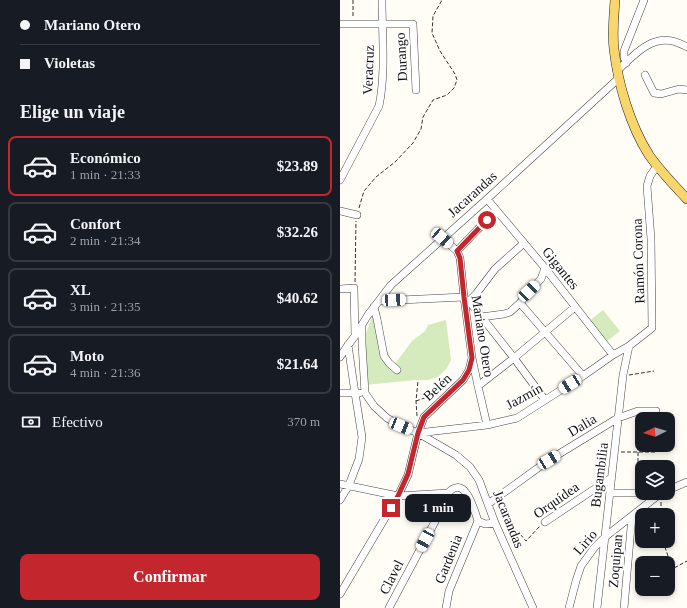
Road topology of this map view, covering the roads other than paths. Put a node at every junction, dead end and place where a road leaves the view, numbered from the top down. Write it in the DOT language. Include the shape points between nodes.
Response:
graph roads {
  1 [pos="382,0"];
  2 [pos="615,0"];
  3 [pos="644,0"];
  4 [pos="340,24"];
  5 [pos="382,24"];
  6 [pos="687,48"];
  7 [pos="626,63"];
  8 [pos="618,74"];
  9 [pos="645,75"];
  10 [pos="416,90"];
  11 [pos="687,90"];
  12 [pos="657,166"];
  13 [pos="340,180"];
  14 [pos="487,199"];
  15 [pos="687,199"];
  16 [pos="340,211"];
  17 [pos="497,211"];
  18 [pos="357,215"];
  19 [pos="442,238"];
  20 [pos="524,243"];
  21 [pos="457,251"];
  22 [pos="545,268"];
  23 [pos="340,288"];
  24 [pos="379,301"];
  25 [pos="466,301"];
  26 [pos="520,303"];
  27 [pos="374,307"];
  28 [pos="575,307"];
  29 [pos="481,317"];
  30 [pos="362,326"];
  31 [pos="545,332"];
  32 [pos="355,336"];
  33 [pos="348,345"];
  34 [pos="629,346"];
  35 [pos="613,355"];
  36 [pos="340,357"];
  37 [pos="472,358"];
  38 [pos="514,358"];
  39 [pos="397,370"];
  40 [pos="583,376"];
  41 [pos="478,386"];
  42 [pos="340,393"];
  43 [pos="355,393"];
  44 [pos="365,393"];
  45 [pos="545,400"];
  46 [pos="656,411"];
  47 [pos="618,418"];
  48 [pos="487,425"];
  49 [pos="418,433"];
  50 [pos="611,478"];
  51 [pos="687,482"];
  52 [pos="340,484"];
  53 [pos="349,485"];
  54 [pos="675,487"];
  55 [pos="448,493"];
  56 [pos="610,493"];
  57 [pos="635,493"];
  58 [pos="398,496"];
  59 [pos="340,500"];
  60 [pos="651,500"];
  61 [pos="488,504"];
  62 [pos="632,516"];
  63 [pos="478,521"];
  64 [pos="545,522"];
  65 [pos="495,523"];
  66 [pos="605,537"];
  67 [pos="340,594"];
  68 [pos="389,608"];
  69 [pos="446,608"];
  70 [pos="533,608"];
  71 [pos="569,608"];
  72 [pos="597,608"];
  73 [pos="624,608"];
  1 -- 5 [label="street, Veracruz"];
  2 -- 8 [label="main road" via="614,42"];
  3 -- 7 [label="street" via="624,51"];
  4 -- 5 [label="street, Durango"];
  5 -- 10 [label="street, Durango" via="413,24"];
  5 -- 13 [label="street, Veracruz" via="383,70 379,106"];
  6 -- 7 [label="street, Jacarandas" via="675,42 656,41"];
  7 -- 8 [label="street, Jacarandas"];
  8 -- 12 [label="main road" via="627,109 640,138"];
  8 -- 14 [label="street, Jacarandas"];
  9 -- 11 [label="street" via="654,93"];
  12 -- 15 [label="main road"];
  12 -- 34 [label="street, Ramón Corona" via="647,186 651,239 652,328"];
  14 -- 17 [label="street, Gigantes"];
  14 -- 19 [label="street, Jacarandas"];
  16 -- 18 [label="street"];
  17 -- 20 [label="street, Gigantes"];
  17 -- 21 [label="street"];
  19 -- 21 [label="street"];
  19 -- 24 [label="street, Jacarandas" via="391,284"];
  20 -- 22 [label="street, Gigantes"];
  20 -- 25 [label="street" via="495,270 476,294"];
  21 -- 25 [label="street, Mariano Otero"];
  22 -- 26 [label="street" via="541,279"];
  22 -- 28 [label="street, Gigantes"];
  23 -- 32 [label="street" via="354,288"];
  24 -- 25 [label="street"];
  24 -- 27 [label="street, Jacarandas"];
  25 -- 29 [label="street"];
  25 -- 37 [label="street, Mariano Otero"];
  26 -- 29 [label="street" via="510,312"];
  26 -- 31 [label="street"];
  27 -- 30 [label="street, Jacarandas"];
  27 -- 39 [label="street" via="384,356"];
  28 -- 31 [label="street"];
  28 -- 35 [label="street, Gigantes"];
  29 -- 38 [label="street"];
  30 -- 32 [label="street, Jacarandas"];
  30 -- 44 [label="street"];
  31 -- 38 [label="street"];
  31 -- 40 [label="street"];
  32 -- 33 [label="street, Jacarandas"];
  33 -- 36 [label="street, Jacarandas"];
  33 -- 43 [label="street"];
  34 -- 35 [label="street, Jazmín"];
  34 -- 47 [label="street, Bugambilia"];
  35 -- 40 [label="street, Jazmín"];
  37 -- 41 [label="street, Mariano Otero"];
  37 -- 49 [label="street, Belén" via="463,380 424,417"];
  38 -- 41 [label="street"];
  38 -- 45 [label="street"];
  40 -- 45 [label="street, Jazmín"];
  41 -- 48 [label="street, Mariano Otero"];
  42 -- 43 [label="street"];
  43 -- 44 [label="street"];
  43 -- 53 [label="street" via="362,437 359,459"];
  44 -- 49 [label="street, Jacarandas" via="387,418"];
  45 -- 48 [label="street, Jazmín" via="516,418"];
  46 -- 47 [label="street, Dalia" via="638,412"];
  47 -- 50 [label="street, Bugambilia"];
  47 -- 61 [label="street, Dalia" via="549,460"];
  48 -- 49 [label="street, Jazmín"];
  49 -- 58 [label="street, Belén" via="408,474"];
  49 -- 61 [label="street, Jacarandas" via="456,455 470,467 479,480"];
  50 -- 56 [label="street, Bugambilia"];
  50 -- 64 [label="street, Orquídea"];
  51 -- 54 [label="street"];
  52 -- 53 [label="street"];
  53 -- 58 [label="street"];
  53 -- 59 [label="street"];
  55 -- 58 [label="street"];
  55 -- 63 [label="street" via="451,489 462,489 469,496"];
  55 -- 68 [label="street, Clavel"];
  56 -- 57 [label="street"];
  56 -- 66 [label="street, Bugambilia"];
  58 -- 67 [label="street, Belén"];
  60 -- 62 [label="street, Lirio"];
  61 -- 65 [label="street, Jacarandas"];
  62 -- 66 [label="street, Lirio"];
  62 -- 73 [label="street, Zoquipan"];
  63 -- 65 [label="street" via="485,524"];
  63 -- 69 [label="street, Gardenia" via="449,591"];
  65 -- 70 [label="street, Jacarandas"];
  66 -- 71 [label="street, Lirio" via="581,566"];
  66 -- 72 [label="street, Bugambilia"];
}
